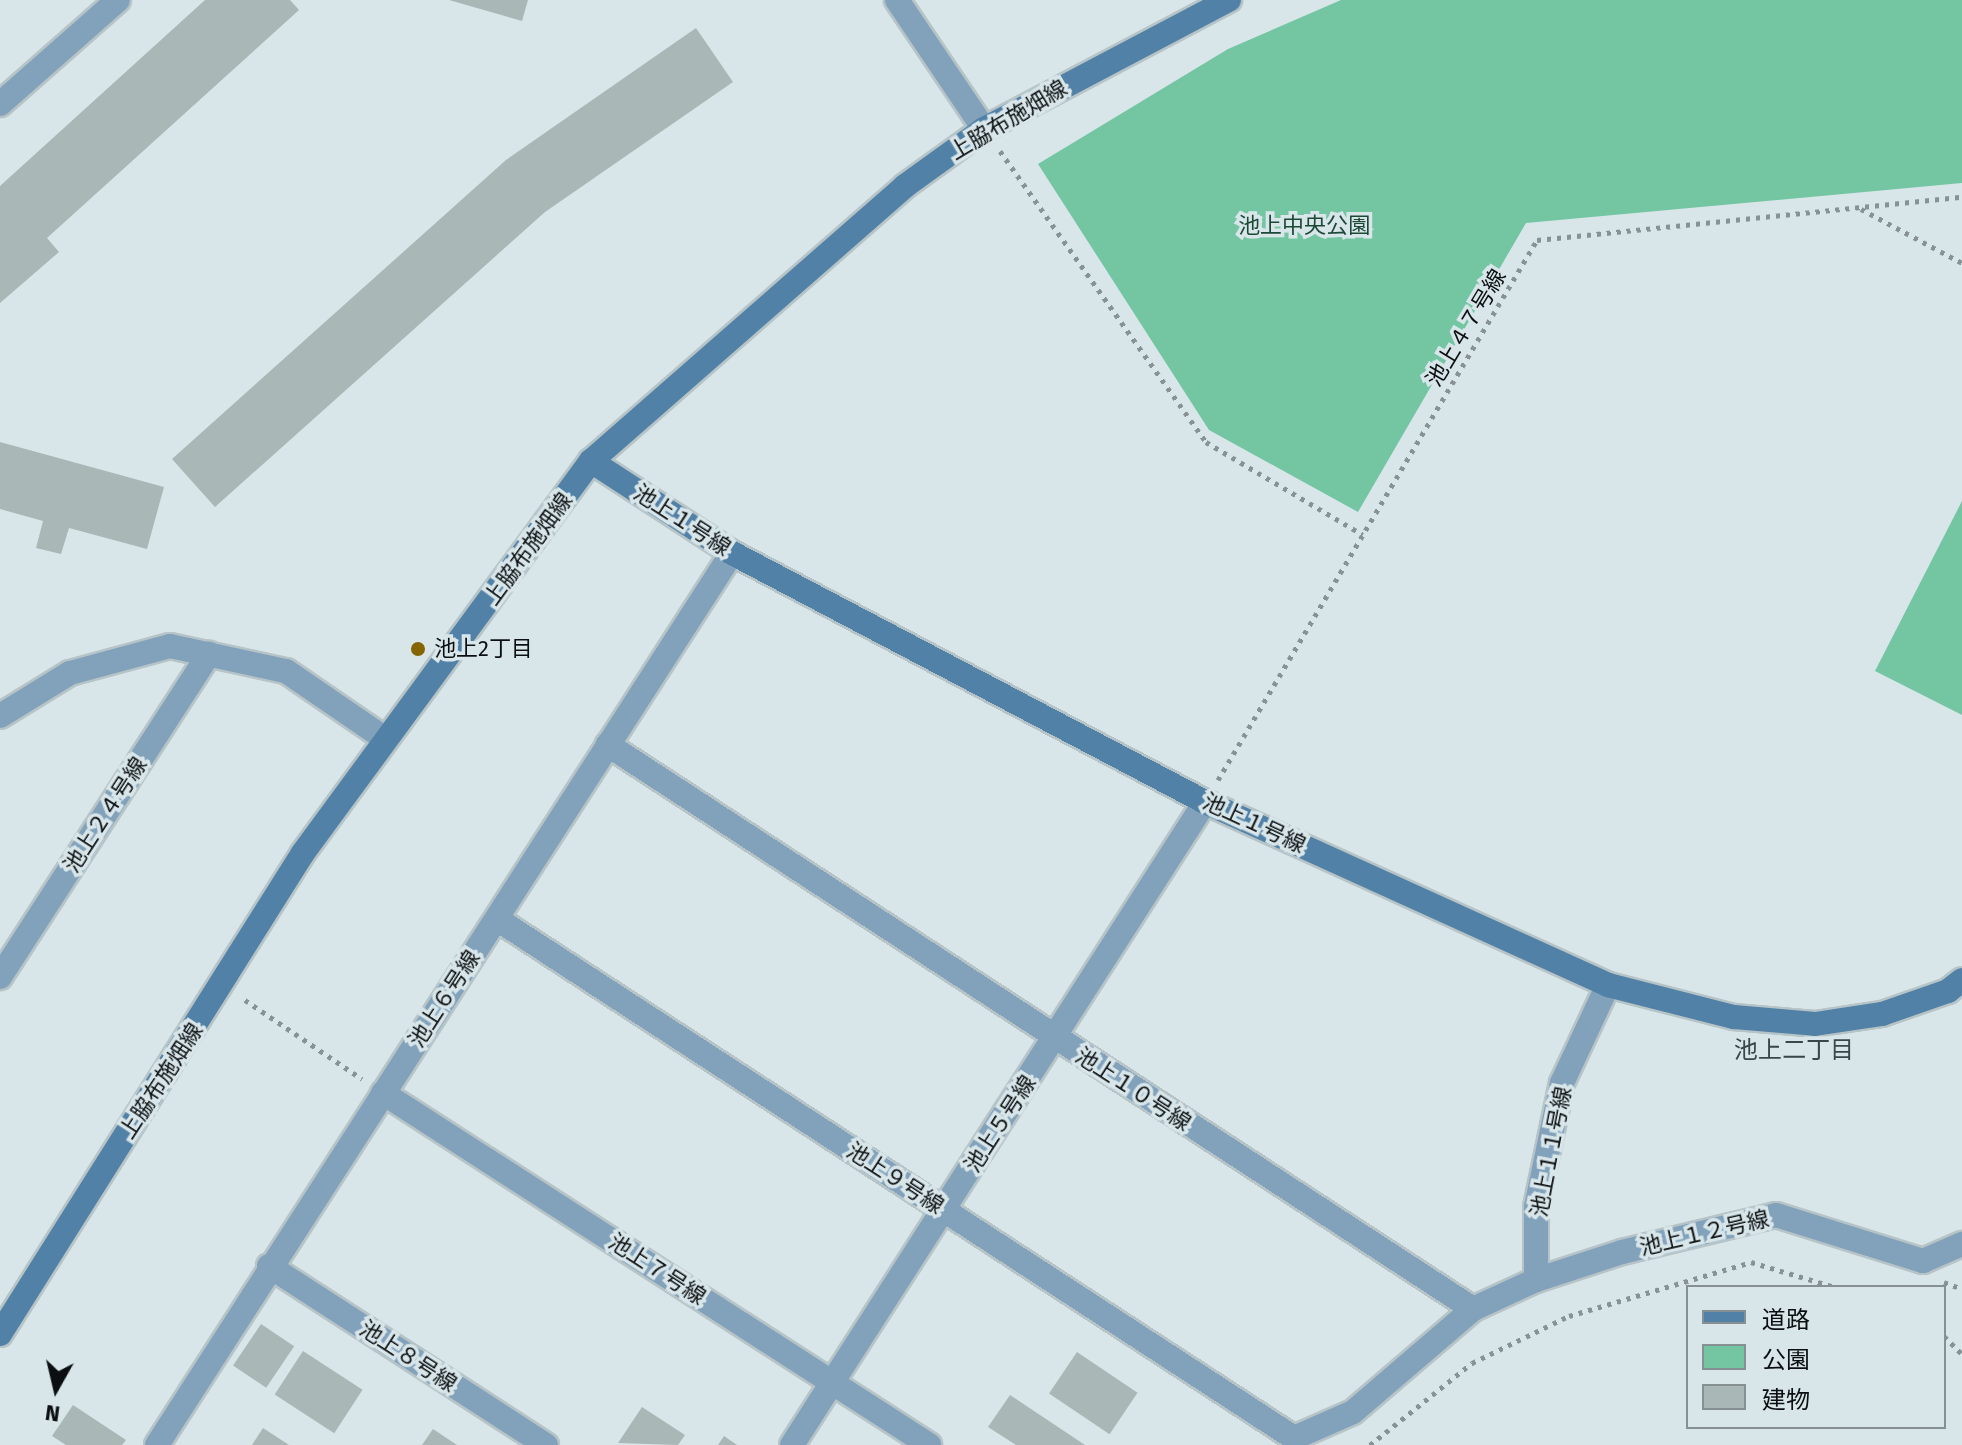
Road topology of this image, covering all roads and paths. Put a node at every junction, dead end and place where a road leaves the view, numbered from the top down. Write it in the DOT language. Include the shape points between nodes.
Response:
graph roads {
  1 [pos="118,0"];
  2 [pos="897,0"];
  3 [pos="1229,0"];
  4 [pos="0,104"];
  5 [pos="984,129"];
  6 [pos="1962,197"];
  7 [pos="1858,208"];
  8 [pos="1962,263"];
  9 [pos="591,461"];
  10 [pos="1363,535"];
  11 [pos="732,553"];
  12 [pos="209,654"];
  13 [pos="3,706"];
  14 [pos="384,738"];
  15 [pos="608,745"];
  16 [pos="1205,802"];
  17 [pos="497,919"];
  18 [pos="0,977"];
  19 [pos="223,985"];
  20 [pos="1608,985"];
  21 [pos="1957,992"];
  22 [pos="1056,1039"];
  23 [pos="383,1093"];
  24 [pos="944,1210"];
  25 [pos="1962,1244"];
  26 [pos="269,1266"];
  27 [pos="1536,1280"];
  28 [pos="1828,1285"];
  29 [pos="1473,1309"];
  30 [pos="0,1334"];
  31 [pos="1946,1338"];
  32 [pos="1962,1354"];
  33 [pos="833,1382"];
  34 [pos="157,1445"];
  35 [pos="546,1445"];
  36 [pos="792,1445"];
  37 [pos="929,1445"];
  38 [pos="1370,1445"];
  1 -- 4 [label="street"];
  2 -- 5 [label="street"];
  3 -- 5 [label="street, 上脇布施畑線"];
  5 -- 9 [label="street, 上脇布施畑線" via="905,186"];
  5 -- 10 [label="path" via="1206,442"];
  6 -- 7 [label="path, 池上４７号線"];
  7 -- 8 [label="path"];
  7 -- 10 [label="path, 池上４７号線" via="1537,240"];
  9 -- 11 [label="street, 池上１号線"];
  9 -- 14 [label="street, 上脇布施畑線" via="467,635"];
  10 -- 16 [label="path, 池上４７号線"];
  11 -- 15 [label="street, 池上６号線"];
  11 -- 16 [label="street, 池上１号線"];
  12 -- 13 [label="street" via="170,646 84,669"];
  12 -- 14 [label="street" via="286,671"];
  12 -- 18 [label="street, 池上２４号線"];
  14 -- 19 [label="street, 上脇布施畑線" via="303,853"];
  15 -- 17 [label="street, 池上６号線"];
  15 -- 22 [label="street, 池上１０号線"];
  16 -- 20 [label="street, 池上１号線"];
  16 -- 22 [label="street, 池上５号線"];
  17 -- 23 [label="street, 池上６号線"];
  17 -- 24 [label="street, 池上９号線"];
  19 -- 23 [label="path"];
  19 -- 30 [label="street, 上脇布施畑線"];
  20 -- 21 [label="street, 池上１号線" via="1670,1005 1815,1024 1882,1014"];
  20 -- 27 [label="street, 池上１１号線" via="1562,1083 1536,1207"];
  22 -- 24 [label="street, 池上５号線"];
  22 -- 29 [label="street, 池上１０号線"];
  23 -- 26 [label="street, 池上６号線"];
  23 -- 33 [label="street, 池上７号線"];
  24 -- 29 [label="street, 池上９号線" via="1294,1438 1353,1412"];
  24 -- 33 [label="street, 池上５号線"];
  25 -- 27 [label="street, 池上１２号線" via="1923,1261 1776,1215 1622,1252"];
  26 -- 34 [label="street, 池上６号線"];
  26 -- 35 [label="street, 池上８号線"];
  27 -- 29 [label="street, 池上１２号線"];
  28 -- 38 [label="path" via="1751,1262 1569,1316 1472,1363"];
  31 -- 32 [label="path"];
  33 -- 36 [label="street, 池上５号線"];
  33 -- 37 [label="street, 池上７号線"];
}
